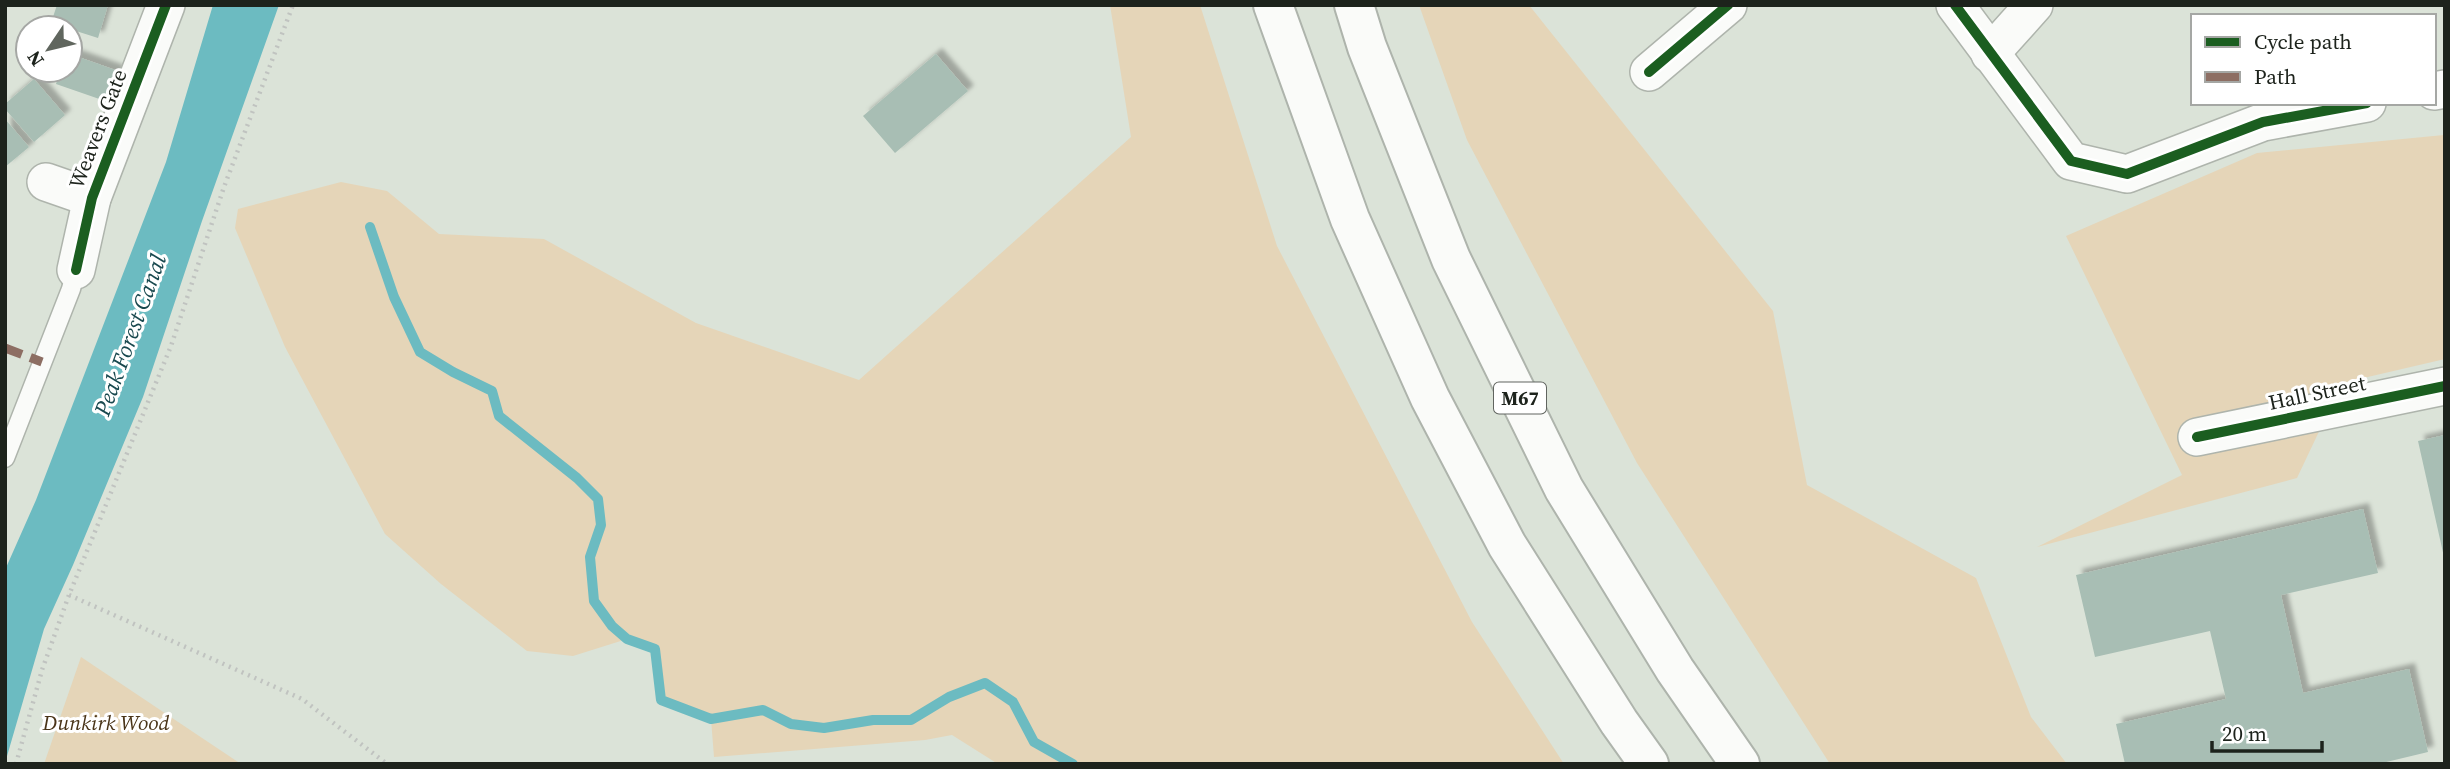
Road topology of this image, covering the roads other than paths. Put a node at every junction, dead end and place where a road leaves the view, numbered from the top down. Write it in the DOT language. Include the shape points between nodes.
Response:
graph roads {
  1 [pos="166,5"];
  2 [pos="1273,5"];
  3 [pos="1354,5"];
  4 [pos="1728,5"];
  5 [pos="1955,5"];
  6 [pos="2034,5"];
  7 [pos="1990,54"];
  8 [pos="1649,72"];
  9 [pos="2356,105"];
  10 [pos="46,182"];
  11 [pos="92,198"];
  12 [pos="76,270"];
  13 [pos="2445,386"];
  14 [pos="2197,437"];
  15 [pos="5,458"];
  16 [pos="1648,764"];
  17 [pos="1740,764"];
  1 -- 11 [label="street, Weavers Gate"];
  2 -- 16 [label="highway" via="1350,219 1430,398 1507,545"];
  3 -- 17 [label="highway, M67" via="1451,260 1564,489 1675,670"];
  4 -- 8 [label="street"];
  5 -- 7 [label="street"];
  6 -- 7 [label="street"];
  7 -- 9 [label="street" via="2071,161 2127,174 2263,122"];
  10 -- 11 [label="street"];
  11 -- 12 [label="street, Weavers Gate"];
  12 -- 15 [label="lane"];
  13 -- 14 [label="street, Hall Street"];
}
